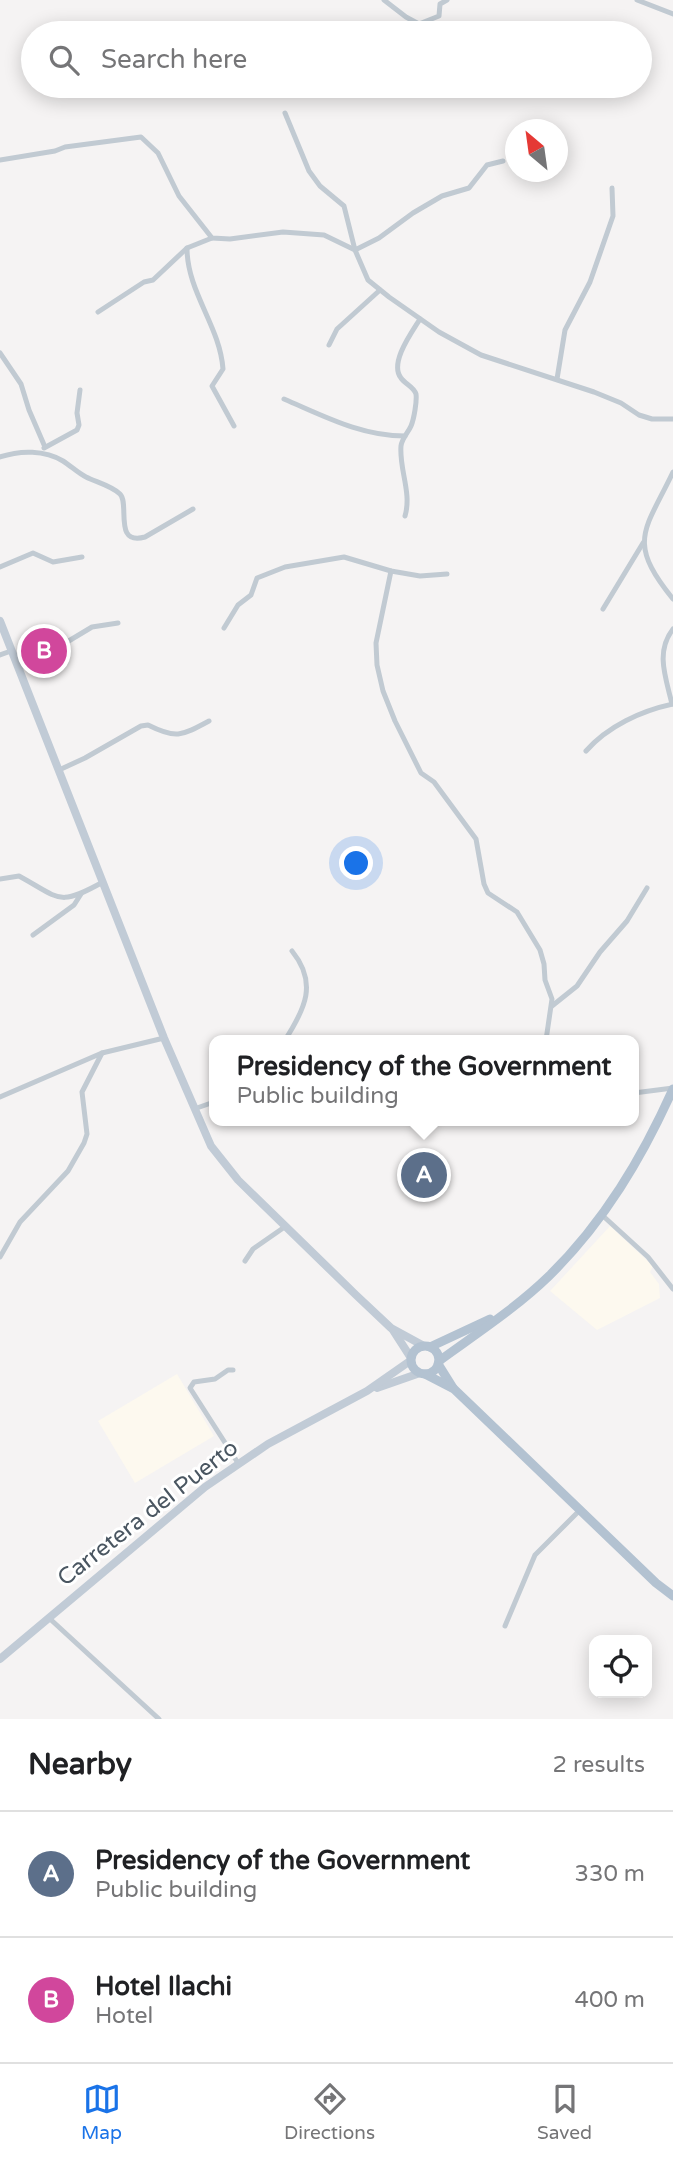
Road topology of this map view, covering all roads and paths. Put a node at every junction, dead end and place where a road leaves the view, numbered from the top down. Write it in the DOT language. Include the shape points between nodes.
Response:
graph roads {
  1 [pos="384,0"];
  2 [pos="447,0"];
  3 [pos="637,0"];
  4 [pos="673,14"];
  5 [pos="412,21"];
  6 [pos="426,21"];
  7 [pos="285,113"];
  8 [pos="0,160"];
  9 [pos="503,161"];
  10 [pos="612,188"];
  11 [pos="212,238"];
  12 [pos="187,248"];
  13 [pos="355,250"];
  14 [pos="380,290"];
  15 [pos="98,312"];
  16 [pos="420,319"];
  17 [pos="330,345"];
  18 [pos="0,353"];
  19 [pos="556,379"];
  20 [pos="80,390"];
  21 [pos="285,399"];
  22 [pos="673,419"];
  23 [pos="234,426"];
  24 [pos="405,436"];
  25 [pos="45,447"];
  26 [pos="41,454"];
  27 [pos="0,457"];
  28 [pos="673,472"];
  29 [pos="193,509"];
  30 [pos="405,516"];
  31 [pos="643,543"];
  32 [pos="82,557"];
  33 [pos="0,567"];
  34 [pos="391,571"];
  35 [pos="447,575"];
  36 [pos="673,598"];
  37 [pos="603,609"];
  38 [pos="0,621"];
  39 [pos="118,623"];
  40 [pos="224,628"];
  41 [pos="673,629"];
  42 [pos="671,636"];
  43 [pos="11,651"];
  44 [pos="0,655"];
  45 [pos="17,666"];
  46 [pos="673,704"];
  47 [pos="209,721"];
  48 [pos="586,751"];
  49 [pos="59,771"];
  50 [pos="0,879"];
  51 [pos="103,882"];
  52 [pos="647,888"];
  53 [pos="81,894"];
  54 [pos="33,935"];
  55 [pos="292,951"];
  56 [pos="552,1006"];
  57 [pos="288,1035"];
  58 [pos="547,1035"];
  59 [pos="164,1038"];
  60 [pos="102,1053"];
  61 [pos="673,1089"];
  62 [pos="639,1092"];
  63 [pos="0,1097"];
  64 [pos="209,1104"];
  65 [pos="194,1109"];
  66 [pos="602,1215"];
  67 [pos="286,1226"];
  68 [pos="0,1257"];
  69 [pos="245,1261"];
  70 [pos="673,1289"];
  71 [pos="507,1310"];
  72 [pos="391,1328"];
  73 [pos="427,1346"];
  74 [pos="410,1359"];
  75 [pos="439,1363"];
  76 [pos="233,1370"];
  77 [pos="422,1374"];
  78 [pos="454,1389"];
  79 [pos="367,1391"];
  80 [pos="239,1463"];
  81 [pos="581,1509"];
  82 [pos="673,1596"];
  83 [pos="49,1618"];
  84 [pos="506,1626"];
  85 [pos="0,1659"];
  86 [pos="159,1719"];
  1 -- 5 [label="street"];
  2 -- 6 [label="street" via="440,4 439,16"];
  3 -- 4 [label="street"];
  7 -- 13 [label="street" via="309,171 344,206"];
  8 -- 11 [label="street" via="141,137 158,153 179,196"];
  9 -- 13 [label="street" via="487,165 469,188 442,196"];
  10 -- 19 [label="street" via="613,216 590,282 565,330"];
  11 -- 12 [label="street"];
  11 -- 13 [label="street" via="301,232 324,234"];
  12 -- 15 [label="street" via="153,281 144,282"];
  12 -- 23 [label="street" via="187,268 221,352 223,369 212,386"];
  13 -- 14 [label="street"];
  14 -- 16 [label="street"];
  14 -- 17 [label="street" via="337,330"];
  16 -- 19 [label="street" via="481,355"];
  16 -- 24 [label="street" via="401,350 398,370 416,396"];
  18 -- 25 [label="street" via="21,384"];
  19 -- 22 [label="street" via="621,403 639,415"];
  20 -- 25 [label="street" via="77,430"];
  21 -- 24 [label="street" via="362,430"];
  24 -- 30 [label="street" via="401,446 408,503"];
  25 -- 26 [label="street"];
  26 -- 27 [label="street"];
  26 -- 29 [label="street" via="118,493 123,500 124,525 133,537 145,537"];
  28 -- 31 [label="street"];
  31 -- 36 [label="street" via="656,577"];
  31 -- 37 [label="street"];
  32 -- 33 [label="street" via="53,562 33,553"];
  34 -- 35 [label="street"];
  34 -- 40 [label="street" via="344,557 285,567 257,578 251,595 238,605"];
  34 -- 56 [label="street" via="376,643 383,691 421,773 434,782 476,839 488,893 517,912 540,950"];
  38 -- 43 [label="main road"];
  39 -- 45 [label="street" via="92,626"];
  41 -- 42 [label="street"];
  42 -- 46 [label="street" via="662,656"];
  43 -- 44 [label="street"];
  43 -- 45 [label="main road"];
  45 -- 49 [label="main road"];
  46 -- 48 [label="street" via="635,716 603,734"];
  47 -- 49 [label="street" via="181,734 141,726"];
  49 -- 51 [label="main road"];
  50 -- 53 [label="street" via="19,876 43,892 65,899"];
  51 -- 53 [label="street"];
  51 -- 59 [label="main road"];
  52 -- 56 [label="street" via="577,986"];
  53 -- 54 [label="street" via="74,905"];
  55 -- 57 [label="street" via="304,969 306,996"];
  56 -- 58 [label="street"];
  59 -- 60 [label="street"];
  59 -- 65 [label="main road"];
  60 -- 63 [label="street"];
  60 -- 68 [label="street" via="82,1092 84,1143 68,1171 19,1222"];
  61 -- 62 [label="street"];
  61 -- 66 [label="main road" via="642,1155"];
  64 -- 65 [label="street"];
  65 -- 67 [label="main road" via="217,1155"];
  66 -- 70 [label="street" via="648,1257"];
  66 -- 71 [label="main road" via="550,1275"];
  67 -- 69 [label="street" via="253,1249"];
  67 -- 72 [label="main road"];
  71 -- 73 [label="main road"];
  71 -- 75 [label="main road"];
  72 -- 73 [label="main road"];
  72 -- 74 [label="main road"];
  73 -- 74 [label="main road" via="415,1349"];
  73 -- 75 [label="main road" via="436,1351"];
  74 -- 77 [label="main road"];
  74 -- 79 [label="main road, Carretera del Puerto"];
  75 -- 77 [label="main road"];
  75 -- 78 [label="main road"];
  76 -- 80 [label="street" via="215,1379 194,1381 190,1388"];
  77 -- 78 [label="main road"];
  77 -- 79 [label="main road, Carretera del Puerto"];
  78 -- 81 [label="main road"];
  79 -- 80 [label="main road, Carretera del Puerto"];
  80 -- 83 [label="main road, Carretera del Puerto"];
  81 -- 82 [label="main road"];
  81 -- 84 [label="street" via="536,1555"];
  83 -- 85 [label="main road, Carretera del Puerto"];
  83 -- 86 [label="street"];
}
